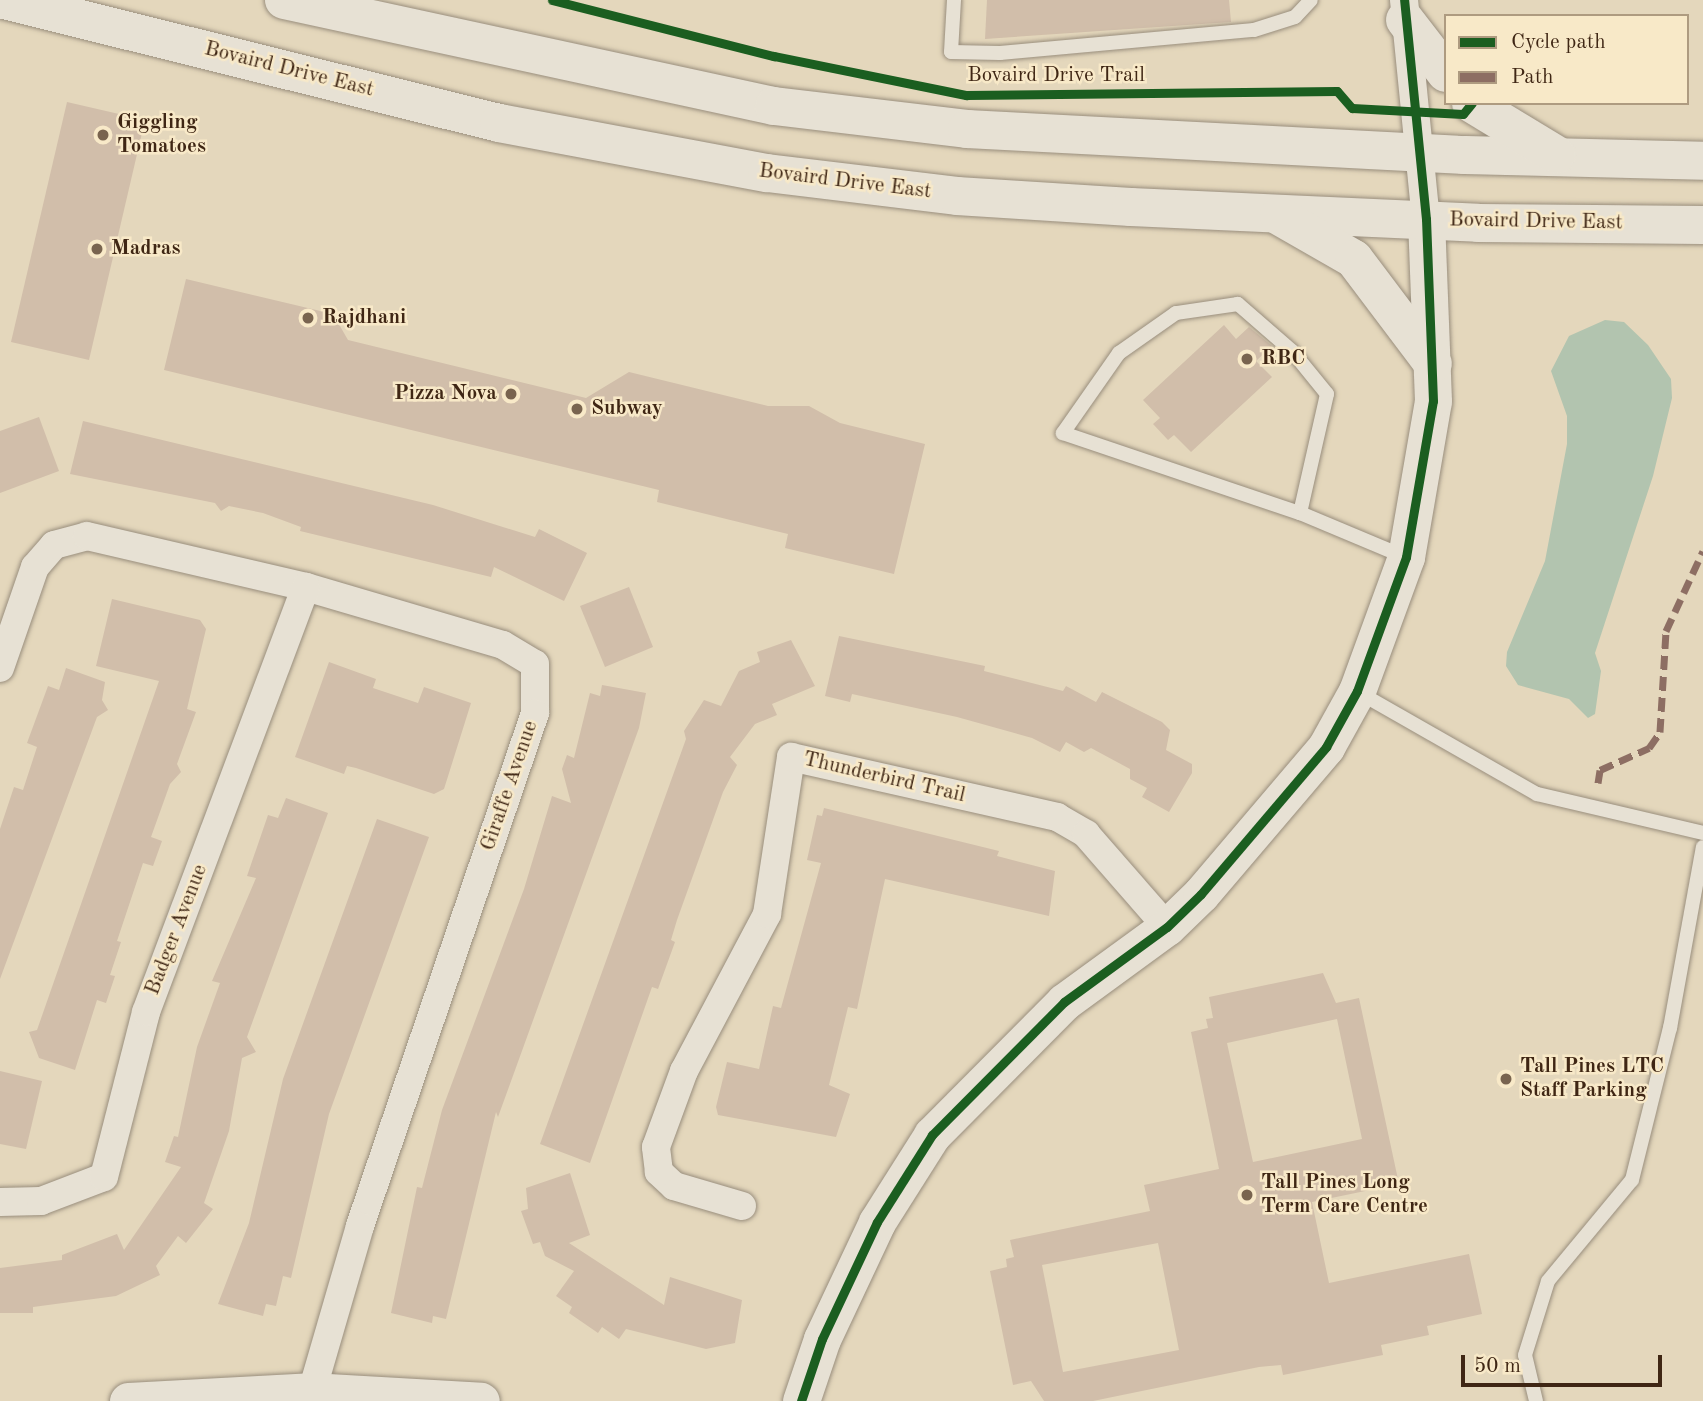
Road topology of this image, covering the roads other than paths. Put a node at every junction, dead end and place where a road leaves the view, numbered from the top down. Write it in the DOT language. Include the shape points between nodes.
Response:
graph roads {
  1 [pos="5,0"];
  2 [pos="284,0"];
  3 [pos="954,0"];
  4 [pos="1311,0"];
  5 [pos="1404,10"];
  6 [pos="1444,71"];
  7 [pos="1474,105"];
  8 [pos="1418,152"];
  9 [pos="1559,156"];
  10 [pos="1703,161"];
  11 [pos="1275,213"];
  12 [pos="1426,219"];
  13 [pos="1703,225"];
  14 [pos="1433,363"];
  15 [pos="1300,513"];
  16 [pos="1406,557"];
  17 [pos="306,587"];
  18 [pos="0,668"];
  19 [pos="1357,691"];
  20 [pos="1703,833"];
  21 [pos="1703,847"];
  22 [pos="1167,927"];
  23 [pos="0,1202"];
  24 [pos="742,1206"];
  25 [pos="309,1396"];
  26 [pos="128,1401"];
  27 [pos="481,1401"];
  28 [pos="801,1401"];
  29 [pos="1536,1401"];
  1 -- 11 [label="main road, Bovaird Drive East" via="499,123 767,173 957,196"];
  2 -- 8 [label="main road" via="774,106 967,129"];
  3 -- 4 [label="lane" via="951,52 1000,53 1254,30 1295,17"];
  5 -- 6 [label="main road"];
  5 -- 8 [label="street"];
  7 -- 9 [label="main road"];
  8 -- 9 [label="main road"];
  8 -- 12 [label="street"];
  9 -- 10 [label="main road"];
  11 -- 12 [label="main road, Bovaird Drive East"];
  11 -- 14 [label="main road" via="1354,259"];
  12 -- 13 [label="main road, Bovaird Drive East"];
  12 -- 14 [label="street"];
  14 -- 16 [label="street" via="1433,401"];
  15 -- 15 [label="lane" via="1234,491 1063,433 1119,353 1175,313 1238,304 1292,351 1327,394"];
  15 -- 16 [label="lane"];
  16 -- 19 [label="street"];
  17 -- 18 [label="street, Giraffe Avenue" via="87,536 54,545 35,567"];
  17 -- 23 [label="street, Badger Avenue" via="146,1012 104,1177 40,1201"];
  17 -- 25 [label="street, Giraffe Avenue" via="503,645 535,664 535,713 360,1226"];
  19 -- 20 [label="lane" via="1537,794"];
  19 -- 22 [label="street" via="1326,747 1278,807"];
  21 -- 29 [label="lane" via="1670,1028 1632,1180 1548,1281 1525,1355"];
  22 -- 24 [label="street, Thunderbird Trail" via="1086,834 1057,817 791,758 767,914 684,1071 656,1147 659,1172 674,1186"];
  22 -- 28 [label="street" via="1063,1002 932,1135 877,1222 822,1339"];
  25 -- 26 [label="street"];
  25 -- 27 [label="street"];
}
